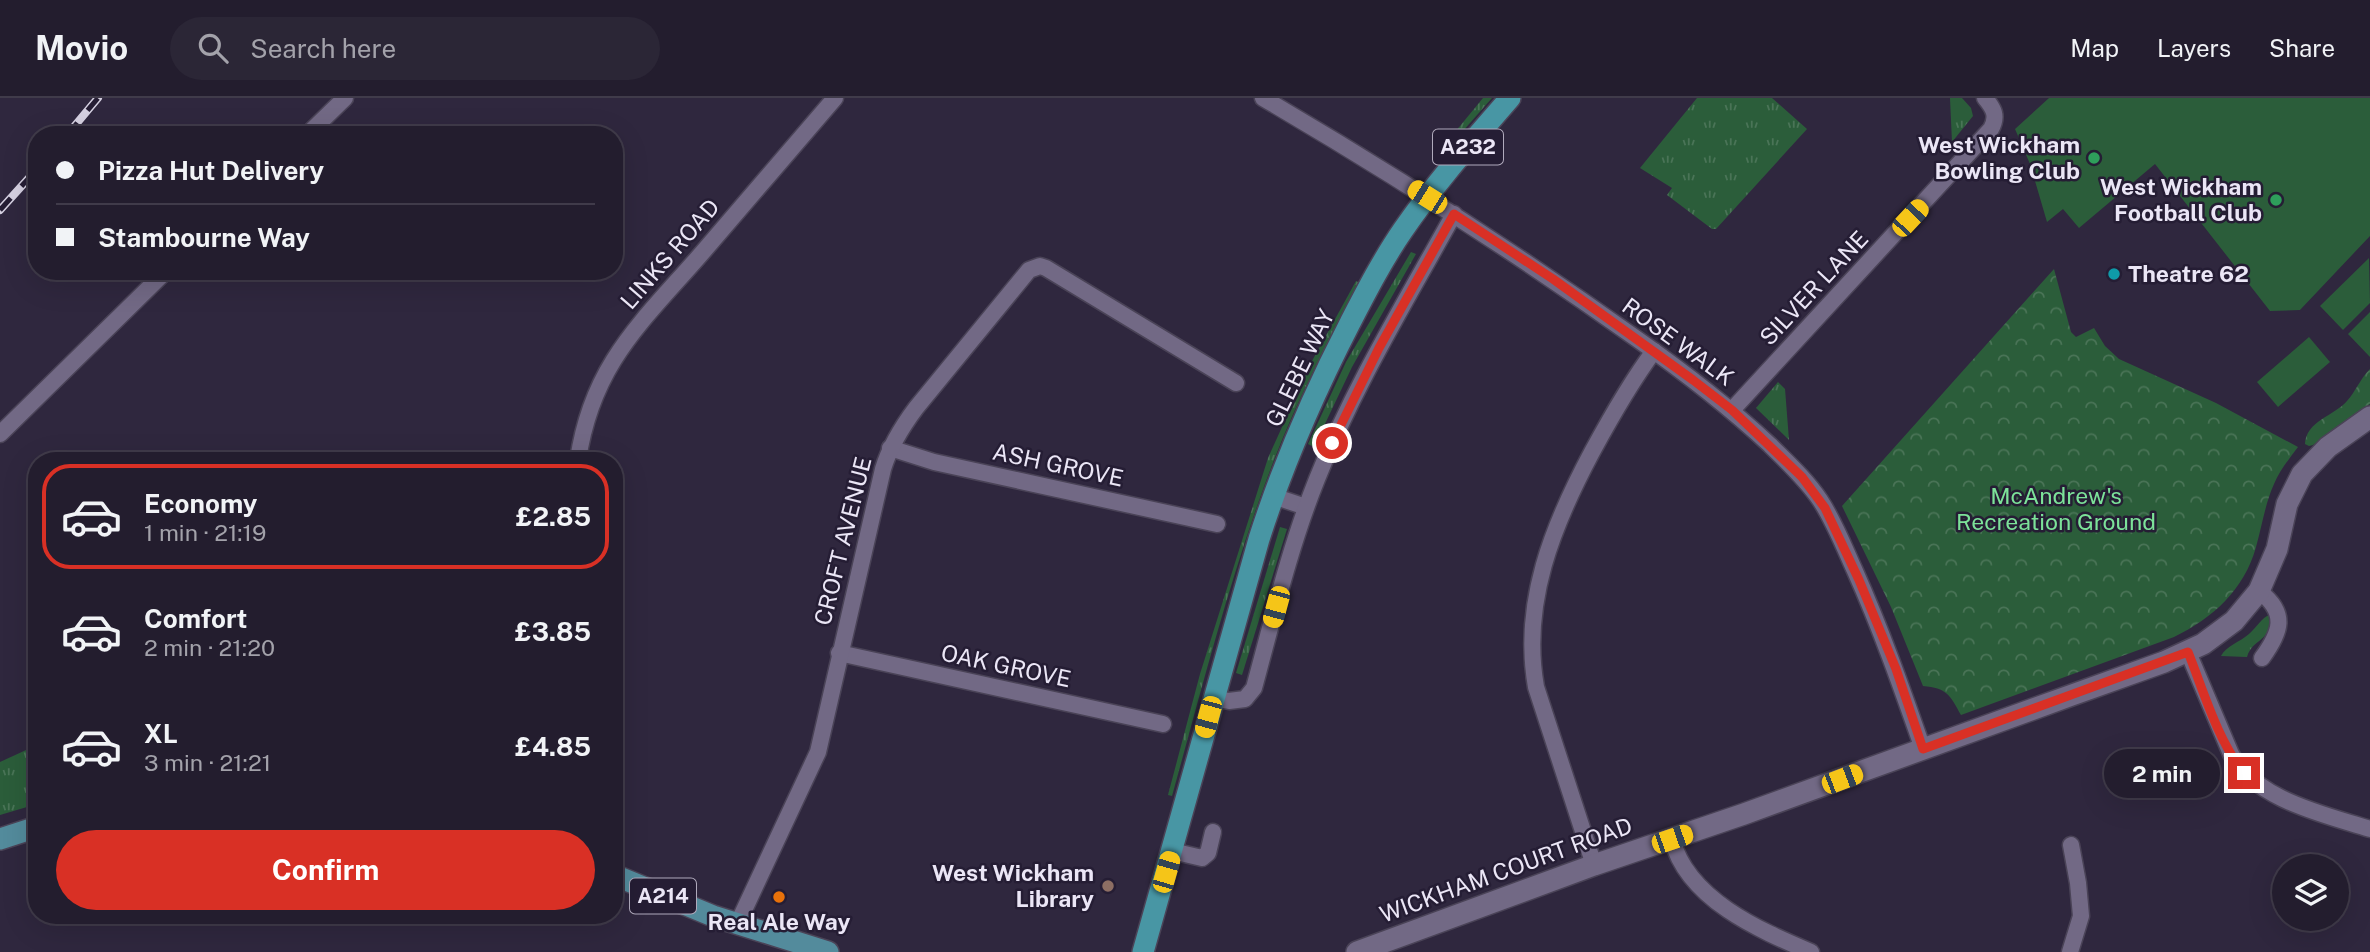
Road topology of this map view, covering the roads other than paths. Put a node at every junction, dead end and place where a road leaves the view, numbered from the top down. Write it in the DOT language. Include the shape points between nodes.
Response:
graph roads {
  1 [pos="345,98"];
  2 [pos="835,98"];
  3 [pos="1263,98"];
  4 [pos="1510,98"];
  5 [pos="1986,98"];
  6 [pos="316,126"];
  7 [pos="1427,197"];
  8 [pos="1454,214"];
  9 [pos="157,280"];
  10 [pos="1654,351"];
  11 [pos="1236,383"];
  12 [pos="1732,410"];
  13 [pos="2370,417"];
  14 [pos="0,434"];
  15 [pos="890,448"];
  16 [pos="579,452"];
  17 [pos="1273,496"];
  18 [pos="1306,507"];
  19 [pos="1217,524"];
  20 [pos="2259,591"];
  21 [pos="2188,652"];
  22 [pos="839,653"];
  23 [pos="2262,658"];
  24 [pos="1213,698"];
  25 [pos="1163,724"];
  26 [pos="1923,749"];
  27 [pos="2370,829"];
  28 [pos="28,830"];
  29 [pos="1213,832"];
  30 [pos="0,839"];
  31 [pos="1672,839"];
  32 [pos="2071,845"];
  33 [pos="1172,851"];
  34 [pos="1594,865"];
  35 [pos="623,879"];
  36 [pos="738,923"];
  37 [pos="828,952"];
  38 [pos="1143,952"];
  39 [pos="1357,952"];
  40 [pos="1811,952"];
  41 [pos="2070,952"];
  1 -- 6 [label="street"];
  2 -- 16 [label="street, LINKS ROAD" via="627,339 595,393"];
  3 -- 7 [label="street, ROSE WALK"];
  4 -- 7 [label="highway, GLEBE WAY / A232"];
  5 -- 12 [label="street, SILVER LANE" via="1996,116 1991,129"];
  7 -- 8 [label="street, ROSE WALK"];
  7 -- 17 [label="highway, GLEBE WAY / A232" via="1397,240 1343,338"];
  8 -- 10 [label="street, ROSE WALK"];
  8 -- 18 [label="street" via="1360,384"];
  9 -- 14 [label="street"];
  10 -- 12 [label="street, ROSE WALK"];
  10 -- 34 [label="street" via="1612,416 1561,514 1541,571 1533,621 1531,660 1536,687"];
  11 -- 15 [label="street, CROFT AVENUE" via="1046,268 1035,267 916,408"];
  12 -- 26 [label="street, ROSE WALK" via="1820,499 1875,617"];
  13 -- 20 [label="street, WICKHAM COURT ROAD" via="2328,447 2295,485 2272,566"];
  15 -- 19 [label="street, ASH GROVE" via="934,462"];
  15 -- 22 [label="street, CROFT AVENUE"];
  17 -- 18 [label="street"];
  17 -- 24 [label="highway, GLEBE WAY / A232"];
  18 -- 24 [label="street" via="1254,688 1245,699"];
  20 -- 21 [label="street, WICKHAM COURT ROAD" via="2224,630"];
  20 -- 23 [label="street" via="2273,602 2279,615 2274,639"];
  21 -- 26 [label="street, WICKHAM COURT ROAD"];
  21 -- 27 [label="street" via="2231,754 2252,781 2281,797"];
  22 -- 25 [label="street, OAK GROVE"];
  22 -- 36 [label="street, CROFT AVENUE" via="813,765"];
  24 -- 33 [label="highway, GLEBE WAY / A232"];
  26 -- 31 [label="street, WICKHAM COURT ROAD"];
  28 -- 30 [label="main road"];
  29 -- 33 [label="street" via="1209,853 1202,858"];
  31 -- 34 [label="street, WICKHAM COURT ROAD"];
  31 -- 40 [label="street" via="1689,875 1723,905 1758,928"];
  32 -- 41 [label="street" via="2081,916"];
  33 -- 38 [label="highway, GLEBE WAY / A232"];
  34 -- 39 [label="street, WICKHAM COURT ROAD"];
  35 -- 36 [label="main road, A214"];
  36 -- 37 [label="main road, A214"];
}
